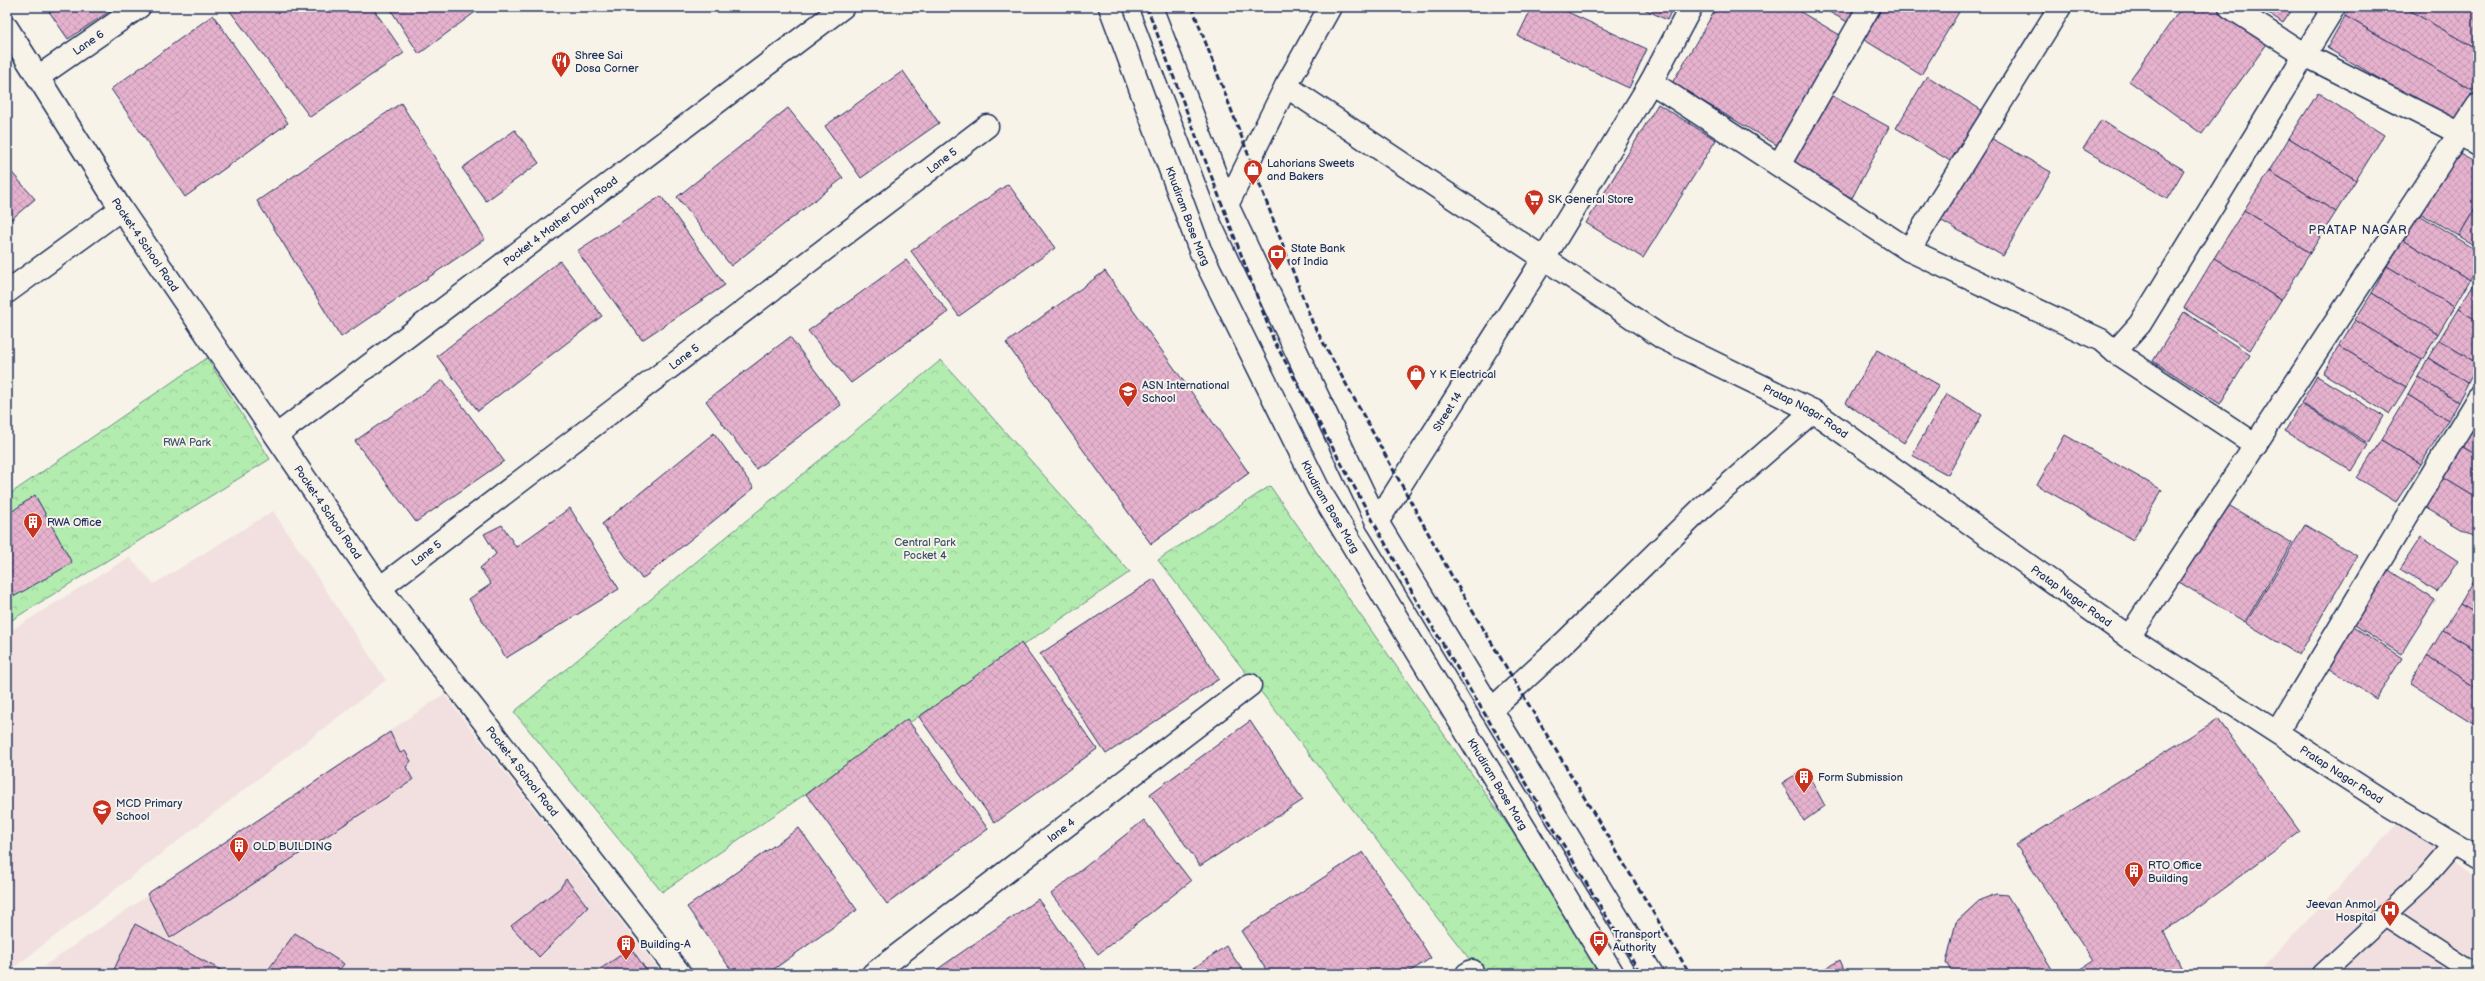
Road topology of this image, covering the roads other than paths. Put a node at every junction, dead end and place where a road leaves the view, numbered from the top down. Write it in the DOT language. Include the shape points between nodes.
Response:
graph roads {
  1 [pos="138,7"];
  2 [pos="843,7"];
  3 [pos="1110,7"];
  4 [pos="1151,7"];
  5 [pos="1330,7"];
  6 [pos="1691,7"];
  7 [pos="1869,7"];
  8 [pos="2060,7"];
  9 [pos="2230,7"];
  10 [pos="2334,7"];
  11 [pos="7,28"];
  12 [pos="2304,55"];
  13 [pos="38,76"];
  14 [pos="1651,82"];
  15 [pos="1286,86"];
  16 [pos="2478,105"];
  17 [pos="987,126"];
  18 [pos="2459,133"];
  19 [pos="2478,146"];
  20 [pos="1779,165"];
  21 [pos="1227,205"];
  22 [pos="121,208"];
  23 [pos="1909,250"];
  24 [pos="1543,260"];
  25 [pos="7,292"];
  26 [pos="2115,352"];
  27 [pos="2478,398"];
  28 [pos="1813,411"];
  29 [pos="276,435"];
  30 [pos="2256,445"];
  31 [pos="1377,522"];
  32 [pos="380,588"];
  33 [pos="2129,637"];
  34 [pos="1250,685"];
  35 [pos="1491,710"];
  36 [pos="1464,727"];
  37 [pos="2276,732"];
  38 [pos="2455,844"];
  39 [pos="2478,858"];
  40 [pos="2385,915"];
  41 [pos="680,974"];
  42 [pos="873,974"];
  43 [pos="1613,974"];
  44 [pos="1652,974"];
  45 [pos="2322,974"];
  46 [pos="2476,974"];
  1 -- 13 [label="street, Lane 6"];
  2 -- 29 [label="street, Pocket 4 Mother Dairy Road"];
  3 -- 36 [label="street, Khudiram Bose Marg" via="1203,257 1318,488"];
  4 -- 21 [label="street"];
  5 -- 15 [label="street"];
  6 -- 14 [label="street, Street 14"];
  7 -- 20 [label="street"];
  8 -- 23 [label="street"];
  9 -- 12 [label="street"];
  10 -- 12 [label="street"];
  11 -- 13 [label="street, Pocket-4 School Road"];
  12 -- 18 [label="street"];
  12 -- 26 [label="street" via="2140,324"];
  13 -- 22 [label="street, Pocket-4 School Road"];
  14 -- 20 [label="street"];
  14 -- 24 [label="street, Street 14"];
  15 -- 21 [label="street"];
  15 -- 24 [label="street, Pratap Nagar Road"];
  16 -- 18 [label="street"];
  17 -- 32 [label="street, Lane 5"];
  18 -- 19 [label="street"];
  18 -- 30 [label="street"];
  20 -- 23 [label="street"];
  21 -- 31 [label="street"];
  22 -- 25 [label="street"];
  22 -- 29 [label="street, Pocket-4 School Road"];
  23 -- 26 [label="street" via="2101,340"];
  24 -- 28 [label="street, Pratap Nagar Road" via="1663,338"];
  24 -- 31 [label="street, Street 14"];
  26 -- 30 [label="street"];
  27 -- 37 [label="street"];
  28 -- 33 [label="street, Pratap Nagar Road"];
  28 -- 35 [label="street" via="1702,509"];
  29 -- 32 [label="street, Pocket-4 School Road"];
  30 -- 33 [label="street"];
  31 -- 35 [label="street"];
  32 -- 41 [label="street, Pocket-4 School Road"];
  33 -- 37 [label="street, Pratap Nagar Road"];
  34 -- 42 [label="street, lane 4"];
  35 -- 36 [label="street"];
  35 -- 44 [label="street"];
  36 -- 43 [label="street, Khudiram Bose Marg"];
  37 -- 38 [label="street, Pratap Nagar Road"];
  38 -- 39 [label="street, Pratap Nagar Road"];
  38 -- 40 [label="lane" via="2424,879"];
  40 -- 45 [label="lane"];
  40 -- 46 [label="lane"];
}
